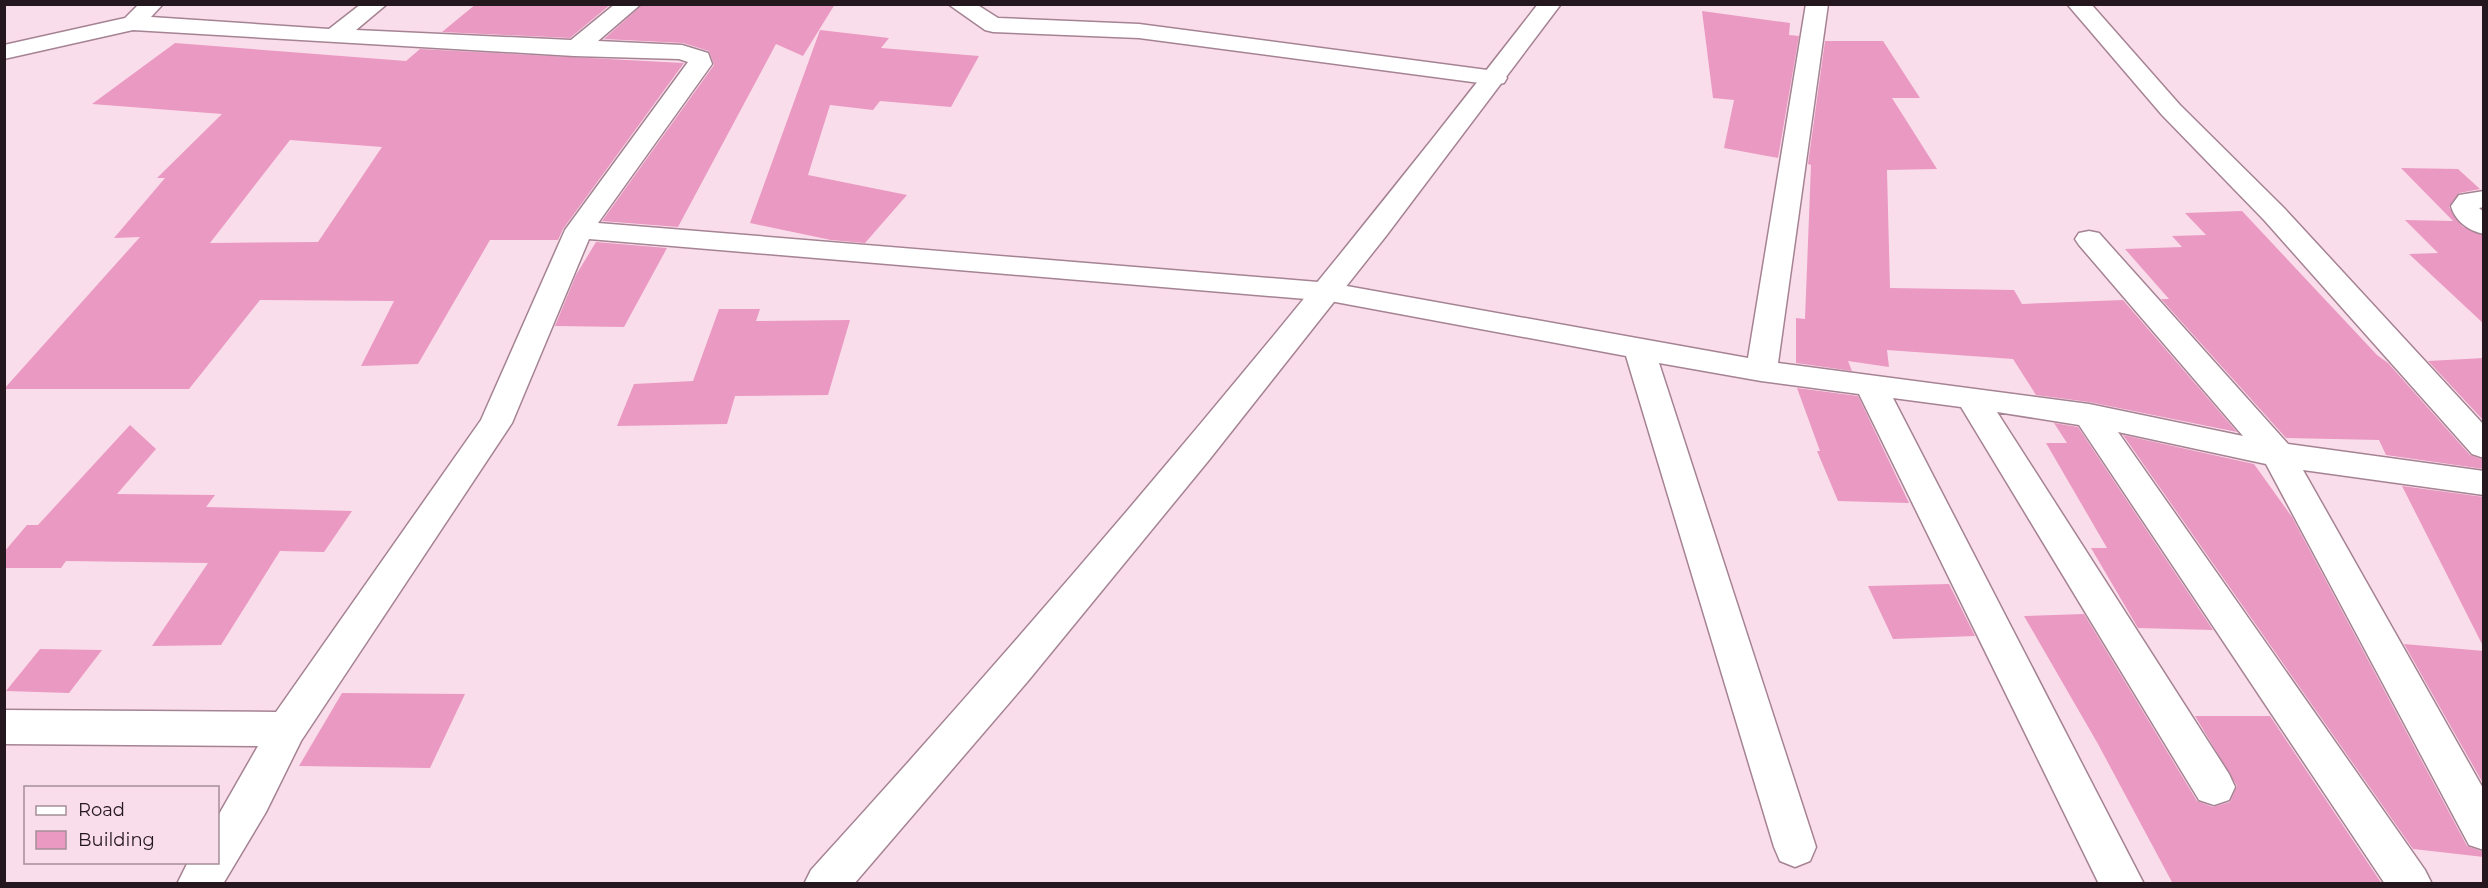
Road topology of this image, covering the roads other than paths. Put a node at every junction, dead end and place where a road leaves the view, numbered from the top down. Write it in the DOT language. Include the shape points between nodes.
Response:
graph roads {
  1 [pos="376,4"];
  2 [pos="630,4"];
  3 [pos="959,4"];
  4 [pos="1551,4"];
  5 [pos="1817,4"];
  6 [pos="2078,4"];
  7 [pos="143,14"];
  8 [pos="334,36"];
  9 [pos="574,49"];
  10 [pos="4,52"];
  11 [pos="1495,78"];
  12 [pos="2484,199"];
  13 [pos="2484,226"];
  14 [pos="579,230"];
  15 [pos="2089,239"];
  16 [pos="1330,291"];
  17 [pos="1639,347"];
  18 [pos="1761,371"];
  19 [pos="1871,386"];
  20 [pos="1971,396"];
  21 [pos="2089,415"];
  22 [pos="2484,446"];
  23 [pos="2278,455"];
  24 [pos="2482,485"];
  25 [pos="4,727"];
  26 [pos="287,729"];
  27 [pos="2214,787"];
  28 [pos="2484,831"];
  29 [pos="1795,847"];
  30 [pos="219,851"];
  31 [pos="211,864"];
  32 [pos="199,884"];
  33 [pos="826,884"];
  34 [pos="2122,884"];
  35 [pos="2410,884"];
  1 -- 8 [label="street"];
  2 -- 9 [label="street"];
  3 -- 11 [label="street" via="993,25 1139,31"];
  4 -- 11 [label="street"];
  5 -- 18 [label="street"];
  6 -- 22 [label="street" via="2171,110 2274,214"];
  7 -- 8 [label="street"];
  7 -- 10 [label="street"];
  8 -- 9 [label="street"];
  9 -- 14 [label="street" via="682,52 700,58"];
  11 -- 16 [label="street"];
  12 -- 13 [label="street" via="2469,201 2464,206"];
  14 -- 16 [label="street"];
  14 -- 26 [label="street" via="496,423"];
  15 -- 23 [label="street"];
  16 -- 17 [label="street"];
  16 -- 33 [label="street" via="1183,471"];
  17 -- 18 [label="street"];
  17 -- 29 [label="street"];
  18 -- 19 [label="street"];
  19 -- 20 [label="street"];
  19 -- 34 [label="street"];
  20 -- 21 [label="street"];
  20 -- 27 [label="street"];
  21 -- 23 [label="street"];
  21 -- 35 [label="street"];
  23 -- 24 [label="street"];
  23 -- 28 [label="street"];
  25 -- 26 [label="street"];
  26 -- 30 [label="street"];
  31 -- 32 [label="street"];
}
